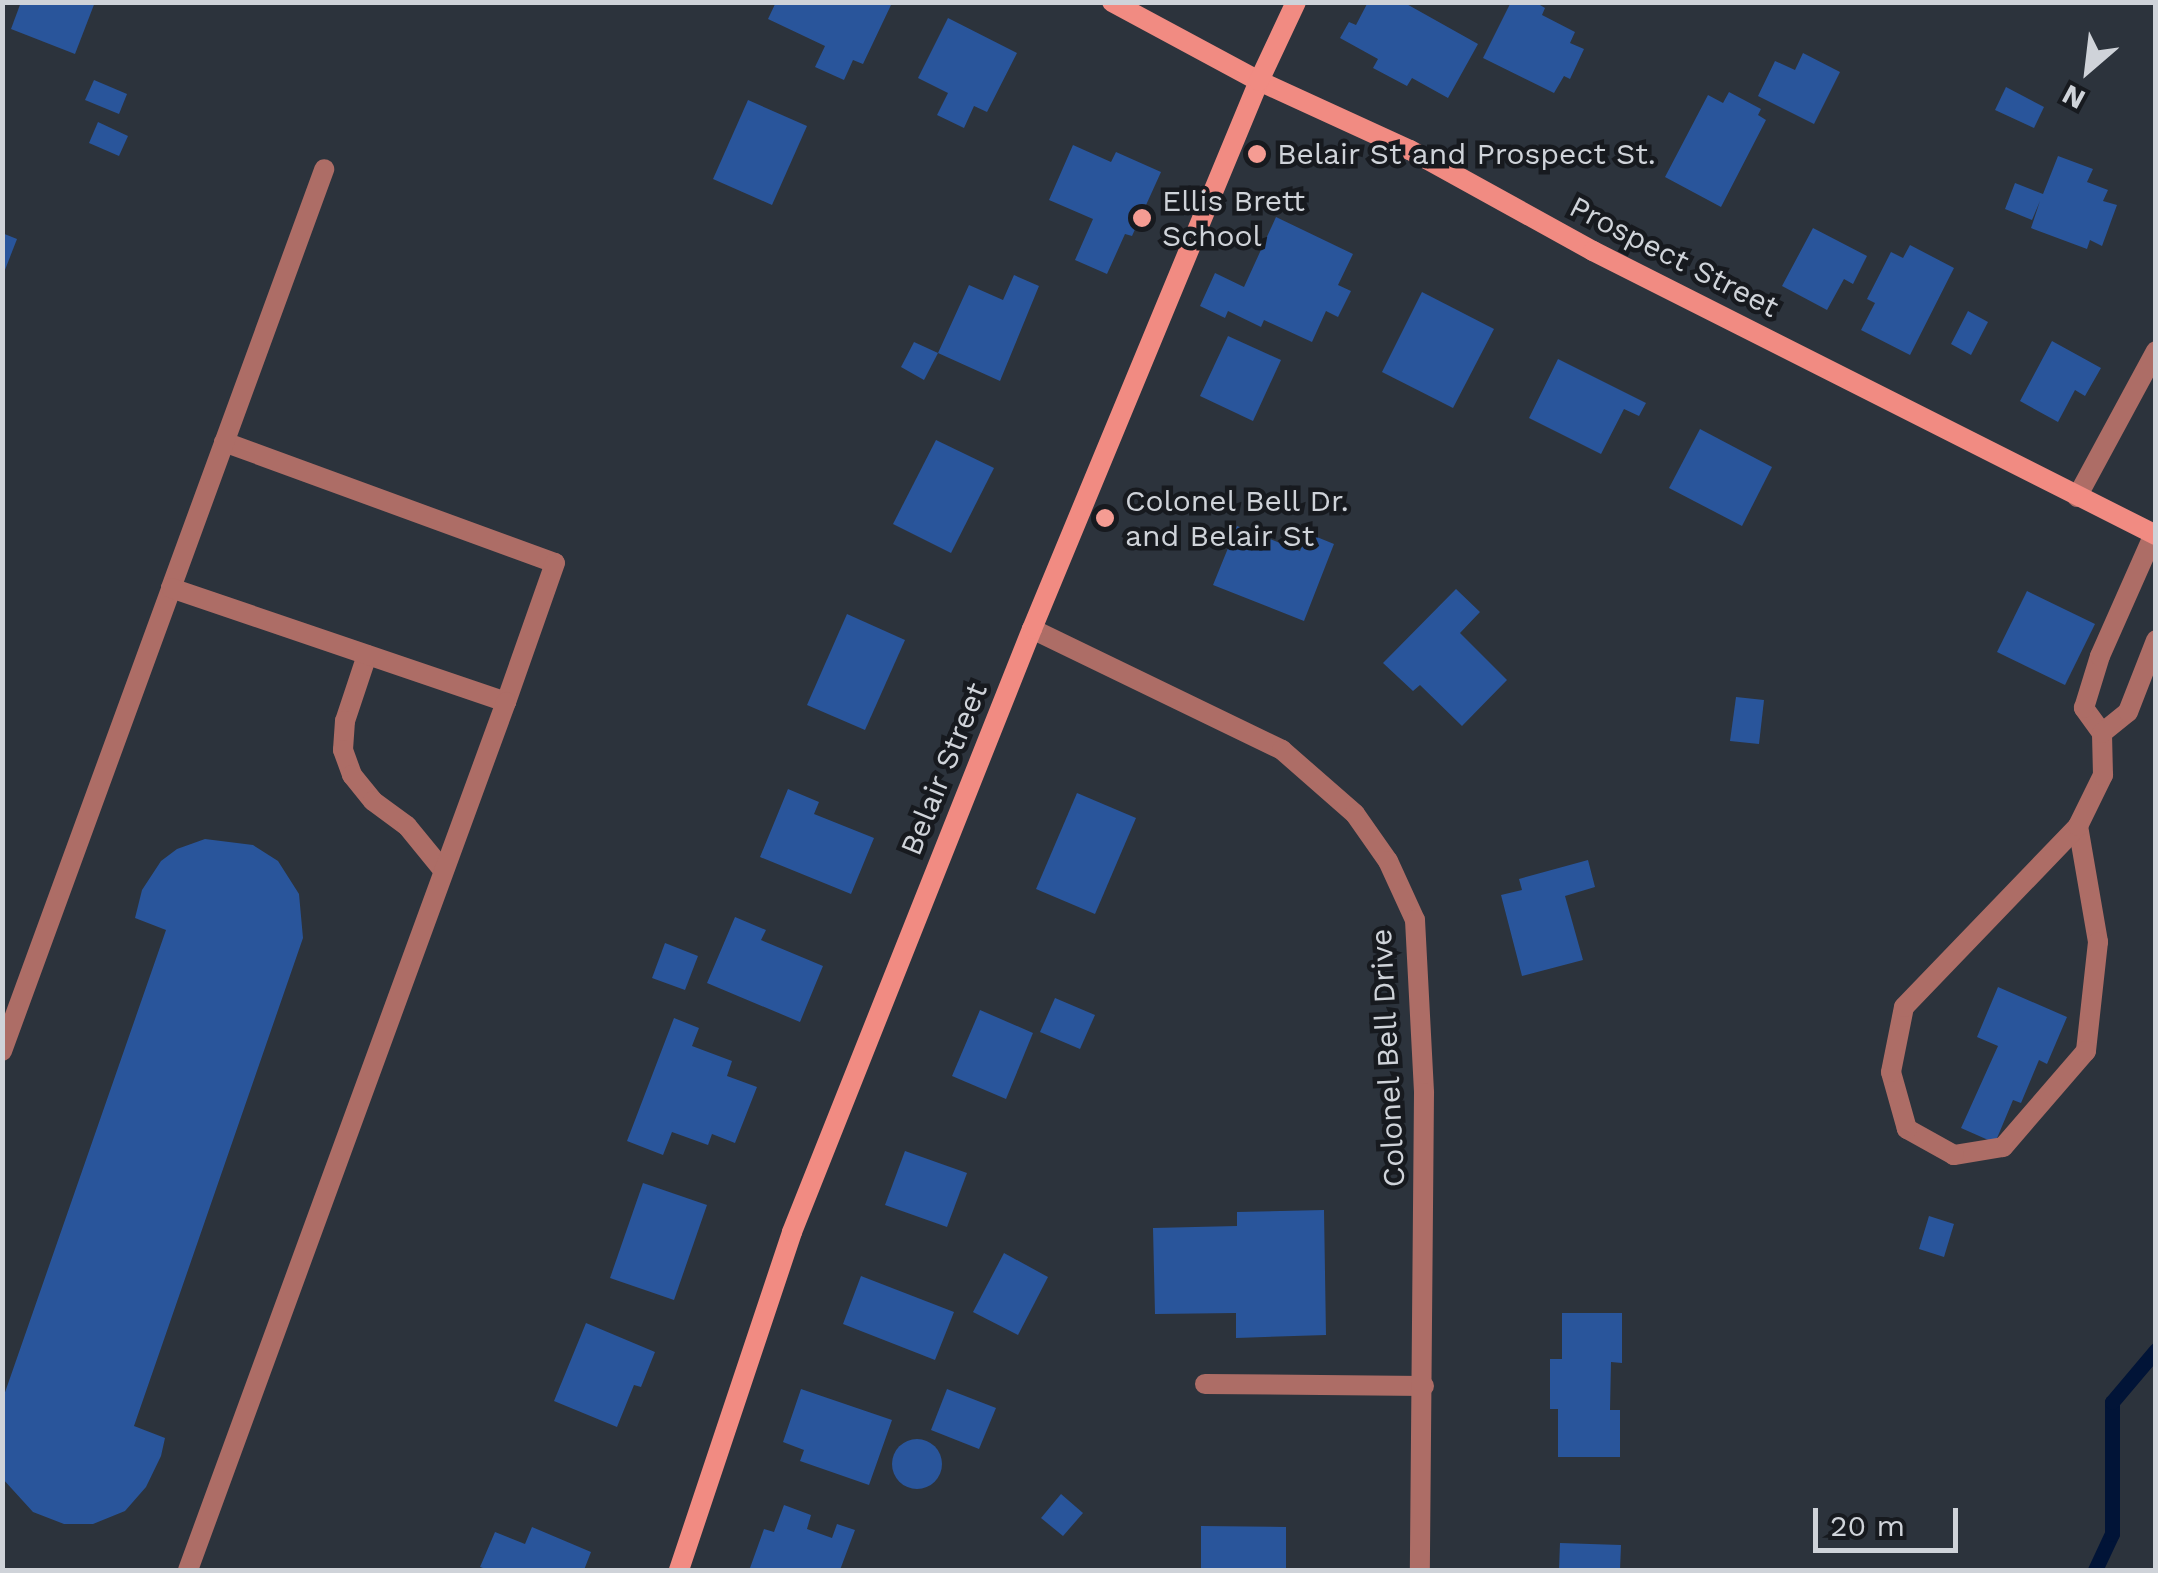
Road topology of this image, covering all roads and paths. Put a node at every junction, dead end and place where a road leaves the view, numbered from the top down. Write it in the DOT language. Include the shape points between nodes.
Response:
graph roads {
  1 [pos="1112,2"];
  2 [pos="1296,2"];
  3 [pos="1259,81"];
  4 [pos="324,170"];
  5 [pos="2156,351"];
  6 [pos="224,442"];
  7 [pos="2077,497"];
  8 [pos="2155,535"];
  9 [pos="171,588"];
  10 [pos="1032,629"];
  11 [pos="2156,640"];
  12 [pos="367,655"];
  13 [pos="506,702"];
  14 [pos="2102,733"];
  15 [pos="2078,826"];
  16 [pos="443,870"];
  17 [pos="2,1051"];
  18 [pos="1205,1384"];
  19 [pos="1424,1386"];
  20 [pos="188,1570"];
  21 [pos="680,1570"];
  22 [pos="1420,1570"];
  1 -- 3 [label="main road, Prospect Street"];
  2 -- 3 [label="main road, Belair Street"];
  3 -- 7 [label="main road, Prospect Street" via="1410,150"];
  3 -- 10 [label="main road, Belair Street"];
  4 -- 6 [label="street"];
  5 -- 7 [label="street"];
  6 -- 9 [label="street"];
  6 -- 13 [label="street" via="555,564"];
  7 -- 8 [label="main road, Prospect Street"];
  8 -- 14 [label="street" via="2084,708"];
  9 -- 12 [label="street"];
  9 -- 17 [label="street"];
  10 -- 19 [label="street, Colonel Bell Drive" via="1282,750 1355,814 1388,861 1415,920 1424,1093"];
  10 -- 21 [label="main road, Belair Street" via="792,1232"];
  11 -- 14 [label="street" via="2128,712"];
  12 -- 13 [label="street"];
  12 -- 16 [label="street" via="345,721 343,750 352,775"];
  13 -- 16 [label="street"];
  14 -- 15 [label="street" via="2103,774"];
  15 -- 15 [label="street" via="1904,1007 1891,1072 1907,1129 1954,1155 2003,1147 2086,1051 2098,942"];
  16 -- 20 [label="street"];
  18 -- 19 [label="street"];
  19 -- 22 [label="street, Colonel Bell Drive"];
}
